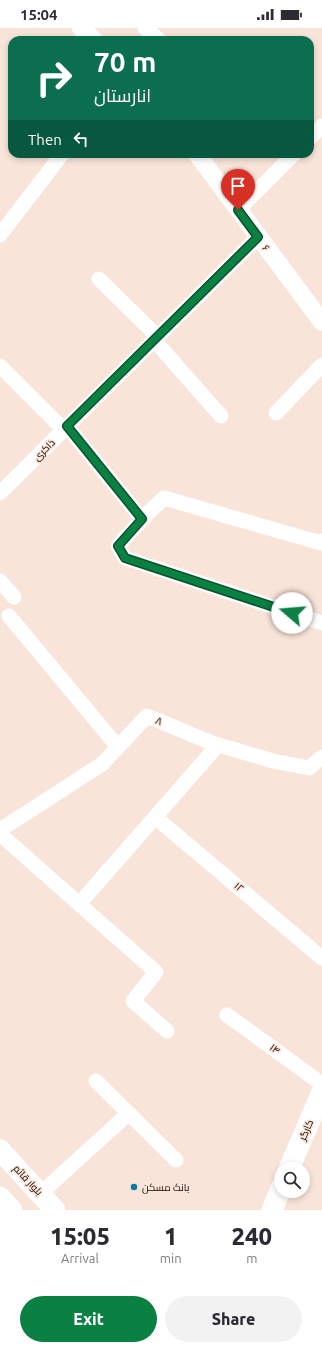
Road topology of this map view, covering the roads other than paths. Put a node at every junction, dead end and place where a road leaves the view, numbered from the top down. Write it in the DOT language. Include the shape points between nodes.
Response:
graph roads {
  1 [pos="145,28"];
  2 [pos="154,36"];
  3 [pos="59,158"];
  4 [pos="200,158"];
  5 [pos="290,158"];
  6 [pos="238,210"];
  7 [pos="0,235"];
  8 [pos="258,237"];
  9 [pos="99,279"];
  10 [pos="322,322"];
  11 [pos="156,338"];
  12 [pos="322,365"];
  13 [pos="0,366"];
  14 [pos="276,413"];
  15 [pos="221,416"];
  16 [pos="65,428"];
  17 [pos="0,493"];
  18 [pos="145,516"];
  19 [pos="322,542"];
  20 [pos="0,581"];
  21 [pos="14,597"];
  22 [pos="9,616"];
  23 [pos="322,623"];
  24 [pos="218,745"];
  25 [pos="118,747"];
  26 [pos="322,757"];
  27 [pos="155,817"];
  28 [pos="0,830"];
  29 [pos="0,834"];
  30 [pos="79,904"];
  31 [pos="322,958"];
  32 [pos="227,1015"];
  33 [pos="167,1031"];
  34 [pos="96,1081"];
  35 [pos="322,1084"];
  36 [pos="322,1092"];
  37 [pos="129,1113"];
  38 [pos="176,1160"];
  39 [pos="292,1162"];
  40 [pos="4,1163"];
  41 [pos="40,1194"];
  42 [pos="277,1198"];
  43 [pos="55,1210"];
  44 [pos="272,1210"];
  1 -- 2 [label="street"];
  3 -- 7 [label="street"];
  4 -- 6 [label="street, ۶"];
  5 -- 6 [label="street"];
  6 -- 8 [label="street, ۶"];
  8 -- 10 [label="street, ۶"];
  8 -- 11 [label="street, ذاکری"];
  9 -- 11 [label="street"];
  11 -- 15 [label="street"];
  11 -- 16 [label="street, ذاکری"];
  12 -- 14 [label="street"];
  13 -- 16 [label="street"];
  16 -- 17 [label="street, ذاکری"];
  16 -- 18 [label="street"];
  18 -- 19 [label="street" via="164,498 321,544"];
  18 -- 23 [label="street" via="118,546 125,558"];
  20 -- 21 [label="street"];
  22 -- 25 [label="street"];
  24 -- 25 [label="street, ۸" via="147,716"];
  24 -- 26 [label="street, ۸" via="273,761 309,768"];
  24 -- 27 [label="street"];
  25 -- 28 [label="street, ۸" via="102,764"];
  27 -- 30 [label="street"];
  27 -- 31 [label="street, ۱۲"];
  29 -- 30 [label="street"];
  30 -- 33 [label="street" via="156,972 134,1001"];
  32 -- 35 [label="street, ۱۴"];
  34 -- 37 [label="street"];
  36 -- 39 [label="main road, کارگر"];
  37 -- 38 [label="street"];
  37 -- 41 [label="street"];
  40 -- 41 [label="main road, بلوار قائم"];
  41 -- 43 [label="main road, بلوار قائم"];
  42 -- 44 [label="main road"];
}
